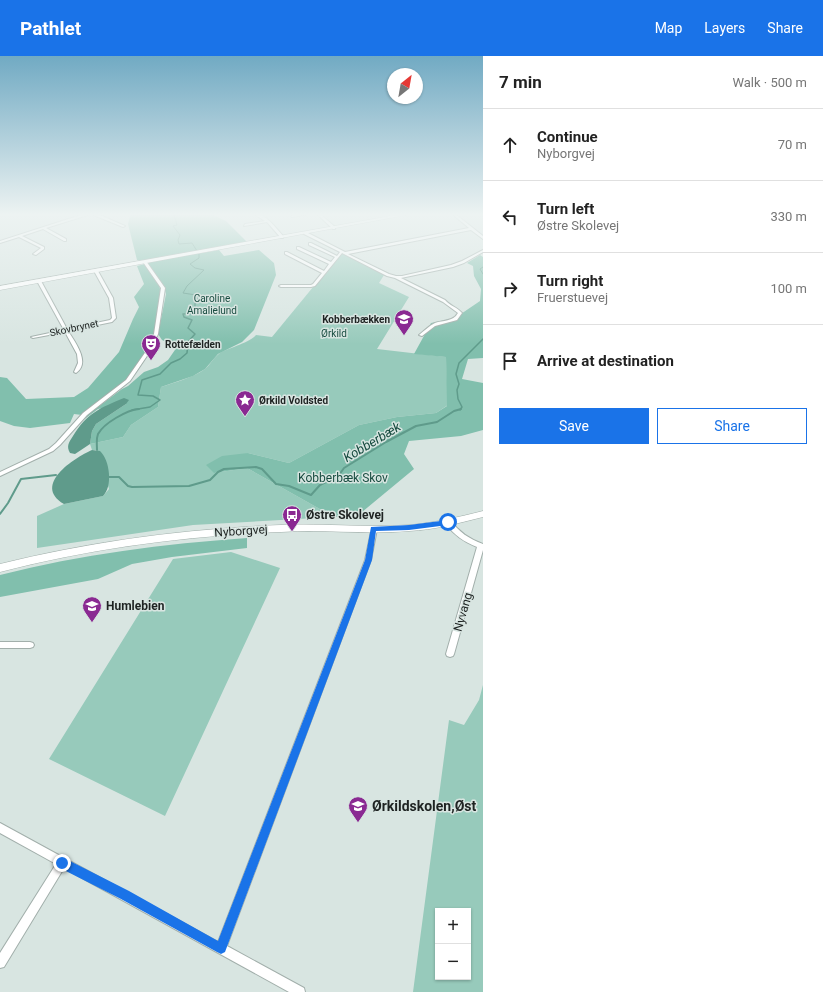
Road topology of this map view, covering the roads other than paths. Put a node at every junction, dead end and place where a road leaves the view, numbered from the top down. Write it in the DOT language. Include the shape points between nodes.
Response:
graph roads {
  1 [pos="174,257"];
  2 [pos="293,257"];
  3 [pos="316,257"];
  4 [pos="337,257"];
  5 [pos="351,257"];
  6 [pos="473,257"];
  7 [pos="145,262"];
  8 [pos="332,264"];
  9 [pos="96,271"];
  10 [pos="324,272"];
  11 [pos="396,277"];
  12 [pos="39,281"];
  13 [pos="280,286"];
  14 [pos="0,288"];
  15 [pos="66,330"];
  16 [pos="421,335"];
  17 [pos="33,337"];
  18 [pos="76,372"];
  19 [pos="0,474"];
  20 [pos="483,514"];
  21 [pos="448,522"];
  22 [pos="374,529"];
  23 [pos="482,547"];
  24 [pos="0,568"];
  25 [pos="0,645"];
  26 [pos="30,645"];
  27 [pos="450,654"];
  28 [pos="0,828"];
  29 [pos="62,863"];
  30 [pos="221,948"];
  31 [pos="0,963"];
  32 [pos="300,992"];
  1 -- 7 [label="street"];
  2 -- 10 [label="street"];
  3 -- 8 [label="street"];
  4 -- 8 [label="street"];
  5 -- 11 [label="street"];
  6 -- 11 [label="street" via="452,266"];
  7 -- 9 [label="street"];
  7 -- 19 [label="street" via="163,288 152,347 128,381 78,421 58,444 42,455"];
  8 -- 10 [label="street"];
  9 -- 12 [label="street"];
  9 -- 15 [label="street, Skovbrynet" via="111,298 114,318 111,321"];
  10 -- 13 [label="street" via="311,286"];
  11 -- 16 [label="street" via="444,301 460,313 459,317 435,324"];
  12 -- 14 [label="street"];
  12 -- 15 [label="street"];
  15 -- 17 [label="street, Skovbrynet"];
  15 -- 18 [label="street" via="79,354 80,363"];
  20 -- 21 [label="street, Nyborgvej"];
  21 -- 22 [label="street, Nyborgvej" via="409,528"];
  21 -- 23 [label="street" via="464,539"];
  22 -- 24 [label="street, Nyborgvej" via="287,528 173,537 76,551"];
  22 -- 30 [label="street" via="368,560"];
  23 -- 27 [label="street, Nyvang"];
  25 -- 26 [label="street"];
  28 -- 29 [label="street"];
  29 -- 30 [label="street"];
  29 -- 31 [label="street"];
  30 -- 32 [label="street"];
}
